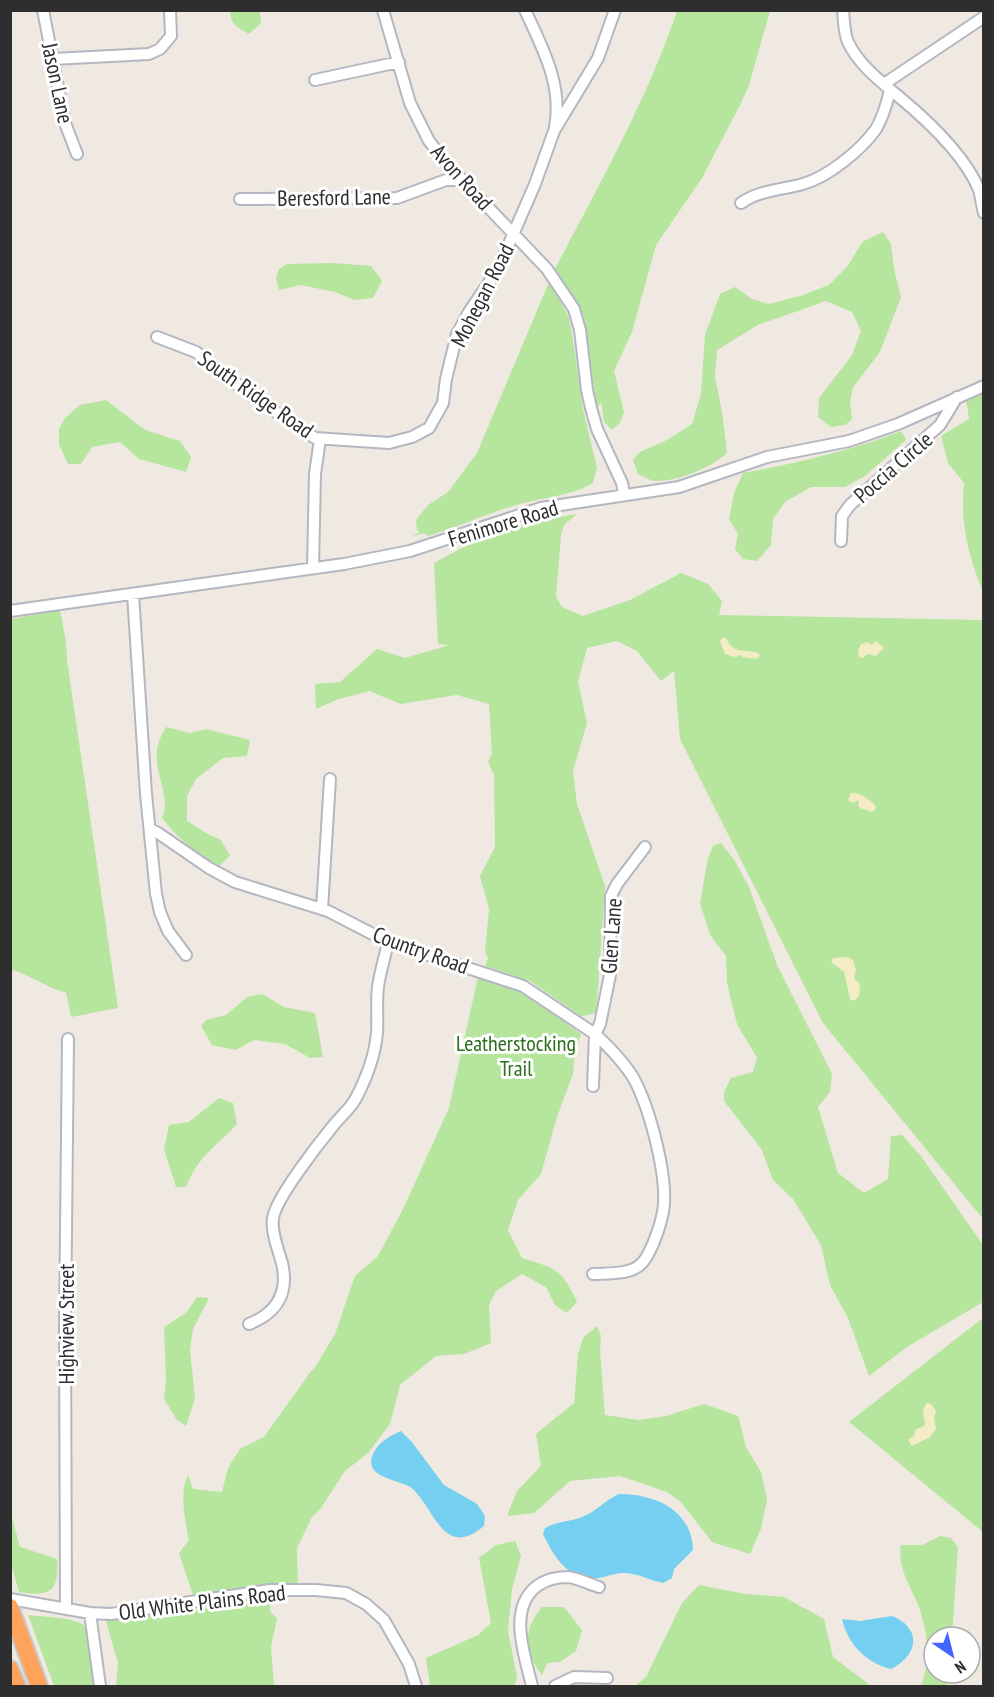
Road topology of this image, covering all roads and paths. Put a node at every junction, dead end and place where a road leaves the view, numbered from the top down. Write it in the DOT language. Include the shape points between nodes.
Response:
graph roads {
  1 [pos="43,10"];
  2 [pos="170,10"];
  3 [pos="383,10"];
  4 [pos="525,10"];
  5 [pos="615,10"];
  6 [pos="843,10"];
  7 [pos="984,17"];
  8 [pos="53,59"];
  9 [pos="399,62"];
  10 [pos="315,80"];
  11 [pos="887,87"];
  12 [pos="554,131"];
  13 [pos="77,154"];
  14 [pos="462,180"];
  15 [pos="981,191"];
  16 [pos="240,199"];
  17 [pos="741,203"];
  18 [pos="984,213"];
  19 [pos="513,232"];
  20 [pos="158,337"];
  21 [pos="984,386"];
  22 [pos="957,398"];
  23 [pos="320,439"];
  24 [pos="624,494"];
  25 [pos="841,541"];
  26 [pos="313,568"];
  27 [pos="133,594"];
  28 [pos="10,611"];
  29 [pos="330,779"];
  30 [pos="150,830"];
  31 [pos="645,847"];
  32 [pos="322,909"];
  33 [pos="388,942"];
  34 [pos="186,955"];
  35 [pos="595,1034"];
  36 [pos="68,1039"];
  37 [pos="592,1086"];
  38 [pos="593,1274"];
  39 [pos="249,1324"];
  40 [pos="599,1587"];
  41 [pos="10,1599"];
  42 [pos="10,1607"];
  43 [pos="66,1609"];
  44 [pos="90,1613"];
  45 [pos="10,1669"];
  46 [pos="607,1678"];
  47 [pos="17,1686"];
  48 [pos="39,1686"];
  49 [pos="100,1686"];
  50 [pos="416,1686"];
  51 [pos="532,1686"];
  52 [pos="555,1686"];
  1 -- 8 [label="street, Jason Lane"];
  2 -- 8 [label="street" via="171,36 160,49 149,54"];
  3 -- 9 [label="street, Avon Road"];
  4 -- 12 [label="street" via="552,72 557,114"];
  5 -- 12 [label="street, Mohegan Road" via="598,58"];
  6 -- 11 [label="street" via="851,47"];
  7 -- 11 [label="street"];
  8 -- 13 [label="street, Jason Lane" via="65,123"];
  9 -- 10 [label="street"];
  9 -- 14 [label="street, Avon Road" via="419,123"];
  11 -- 15 [label="street" via="944,139"];
  11 -- 17 [label="street" via="885,110 876,129 859,149 822,177 753,195"];
  12 -- 19 [label="street, Mohegan Road"];
  14 -- 16 [label="street, Beresford Lane" via="446,180 397,198"];
  14 -- 19 [label="street, Avon Road"];
  15 -- 18 [label="street"];
  19 -- 23 [label="street, Mohegan Road" via="498,269 457,334 443,403 429,428 389,443"];
  19 -- 24 [label="street, Avon Road" via="547,269 573,309 580,330 591,408"];
  20 -- 23 [label="street, South Ridge Road" via="196,352 291,424"];
  21 -- 22 [label="street, Fenimore Road"];
  22 -- 24 [label="street, Fenimore Road" via="849,441 767,457 679,487"];
  22 -- 25 [label="street, Poccia Circle" via="940,425 850,505 842,516"];
  23 -- 26 [label="street" via="315,474"];
  24 -- 26 [label="street, Fenimore Road" via="541,508 410,551"];
  26 -- 27 [label="street, Fenimore Road"];
  27 -- 28 [label="street, Fenimore Road"];
  27 -- 30 [label="street"];
  29 -- 32 [label="street"];
  30 -- 32 [label="street, Country Road" via="235,882"];
  30 -- 34 [label="street" via="160,912"];
  31 -- 35 [label="street, Glen Lane" via="611,896 610,975"];
  32 -- 33 [label="street, Country Road"];
  33 -- 35 [label="street, Country Road" via="523,986"];
  33 -- 39 [label="street" via="378,987 377,1036 368,1071 355,1100 321,1140 276,1206 273,1220 284,1281 275,1306 265,1318"];
  35 -- 37 [label="street, Glen Lane"];
  35 -- 38 [label="street, Country Road" via="626,1068 649,1117 664,1202 656,1238 641,1264 626,1272"];
  36 -- 43 [label="street, Highview Street"];
  40 -- 51 [label="street" via="569,1577 555,1578 528,1593 520,1634"];
  41 -- 43 [label="street, Old White Plains Road"];
  42 -- 48 [label="highway"];
  43 -- 44 [label="street, Old White Plains Road"];
  44 -- 49 [label="street"];
  44 -- 50 [label="street, Old White Plains Road" via="111,1614 270,1590 346,1593 384,1620 409,1664"];
  45 -- 47 [label="highway"];
  46 -- 52 [label="street" via="574,1677"];
}
